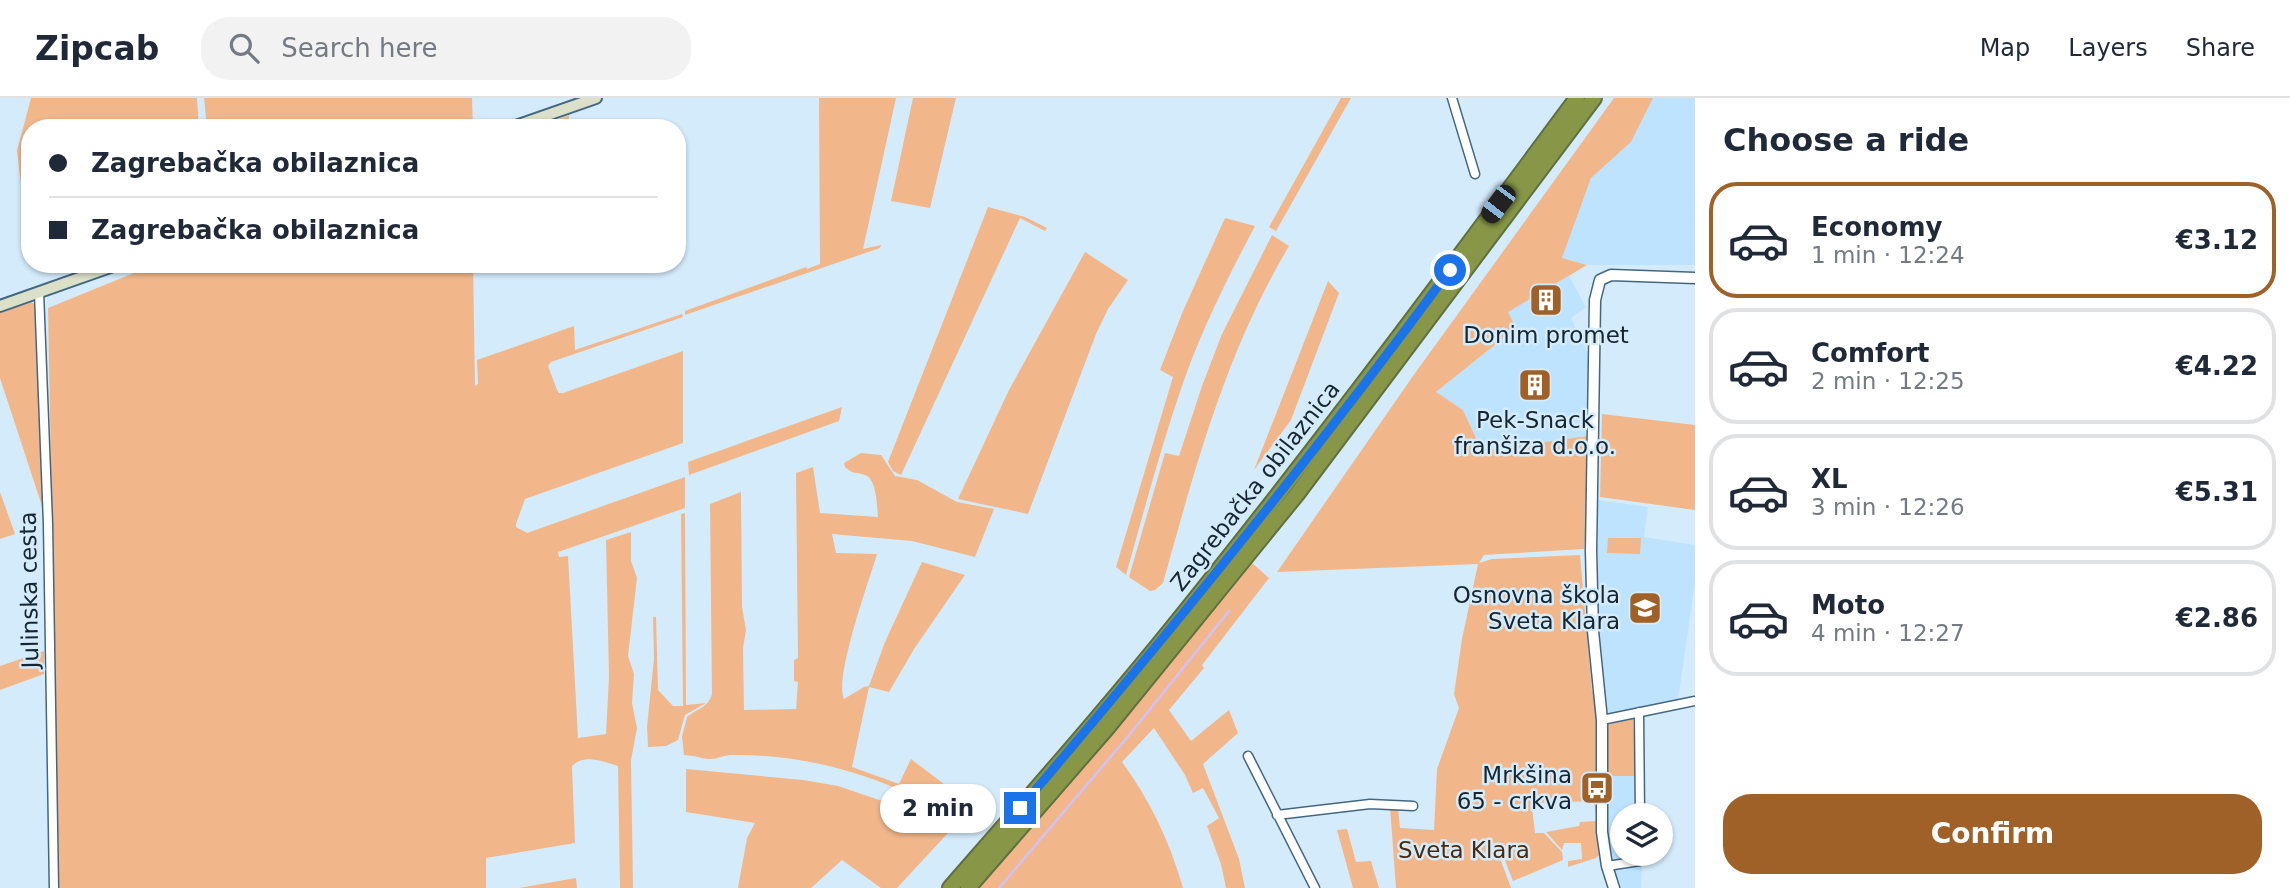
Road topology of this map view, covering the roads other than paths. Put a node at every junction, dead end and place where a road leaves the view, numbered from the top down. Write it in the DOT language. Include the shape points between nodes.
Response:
graph roads {
  1 [pos="596,98"];
  2 [pos="1452,98"];
  3 [pos="1577,98"];
  4 [pos="1594,98"];
  5 [pos="536,119"];
  6 [pos="1475,174"];
  7 [pos="93,273"];
  8 [pos="1695,278"];
  9 [pos="38,292"];
  10 [pos="0,306"];
  11 [pos="1695,701"];
  12 [pos="1639,712"];
  13 [pos="1602,720"];
  14 [pos="1248,756"];
  15 [pos="1640,803"];
  16 [pos="1413,806"];
  17 [pos="1277,815"];
  18 [pos="1607,866"];
  19 [pos="1610,866"];
  20 [pos="54,888"];
  21 [pos="950,888"];
  22 [pos="968,888"];
  23 [pos="1315,888"];
  24 [pos="1614,888"];
  1 -- 5 [label="main road"];
  2 -- 6 [label="street"];
  3 -- 21 [label="highway, Zagrebačka obilaznica" via="1217,572"];
  4 -- 22 [label="highway, Zagrebačka obilaznica" via="1297,494 1116,717"];
  7 -- 9 [label="main road"];
  8 -- 13 [label="street" via="1617,274 1602,278 1597,288 1591,551"];
  9 -- 10 [label="main road"];
  9 -- 20 [label="street, Julinska cesta" via="48,524"];
  11 -- 12 [label="street"];
  12 -- 13 [label="street"];
  12 -- 15 [label="street"];
  13 -- 18 [label="street" via="1601,809"];
  14 -- 17 [label="street"];
  16 -- 17 [label="street" via="1370,804"];
  17 -- 23 [label="street"];
  18 -- 19 [label="street"];
  18 -- 24 [label="street"];
}
